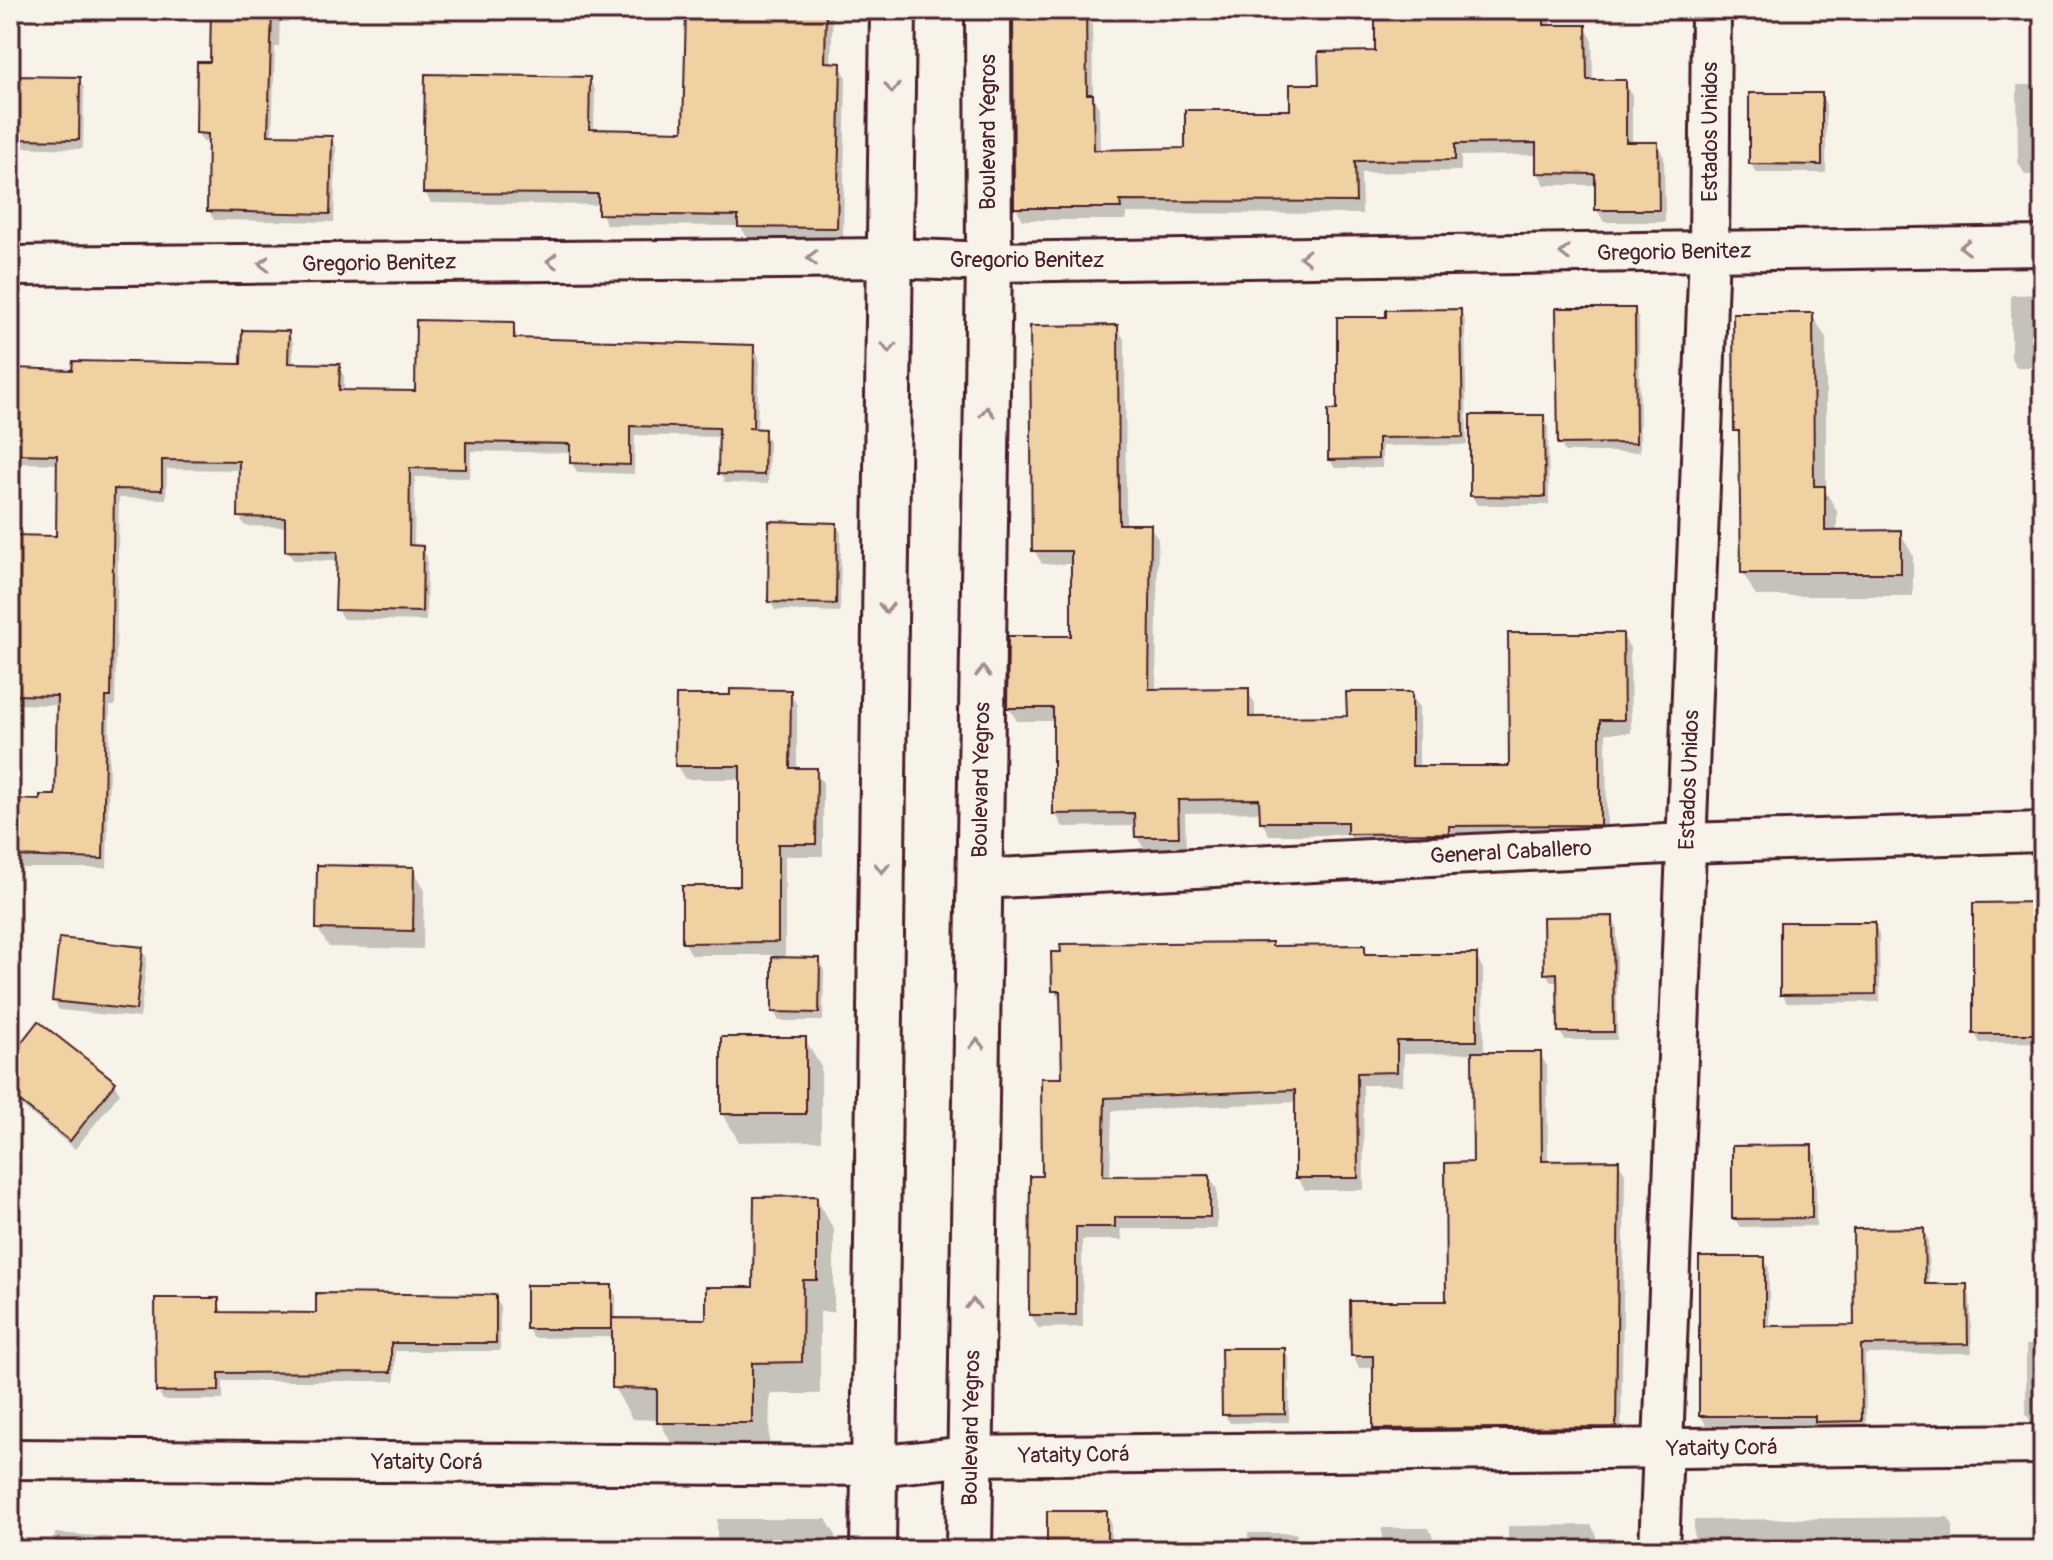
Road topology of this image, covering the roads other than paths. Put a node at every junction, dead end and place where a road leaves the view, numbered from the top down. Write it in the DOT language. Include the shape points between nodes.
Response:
graph roads {
  1 [pos="893,10"];
  2 [pos="988,10"];
  3 [pos="1711,10"];
  4 [pos="2043,246"];
  5 [pos="1709,251"];
  6 [pos="890,258"];
  7 [pos="989,262"];
  8 [pos="10,266"];
  9 [pos="2043,832"];
  10 [pos="1686,843"];
  11 [pos="979,879"];
  12 [pos="2043,1444"];
  13 [pos="1662,1449"];
  14 [pos="970,1456"];
  15 [pos="10,1459"];
  16 [pos="875,1466"];
  17 [pos="873,1550"];
  18 [pos="969,1550"];
  19 [pos="1659,1550"];
  1 -- 6 [label="main road, one-way"];
  2 -- 7 [label="main road, Boulevard Yegros"];
  3 -- 5 [label="street, Estados Unidos"];
  4 -- 5 [label="street, Gregorio Benitez, one-way"];
  5 -- 7 [label="street, Gregorio Benitez, one-way"];
  5 -- 10 [label="street, Estados Unidos"];
  6 -- 7 [label="street, Gregorio Benitez"];
  6 -- 8 [label="street, Gregorio Benitez, one-way"];
  6 -- 16 [label="main road, one-way"];
  11 -- 7 [label="main road, Boulevard Yegros, one-way"];
  9 -- 10 [label="street, General Caballero"];
  10 -- 11 [label="street, General Caballero"];
  10 -- 13 [label="street, Estados Unidos"];
  14 -- 11 [label="main road, Boulevard Yegros, one-way"];
  12 -- 13 [label="street, Yataity Corá"];
  13 -- 14 [label="street, Yataity Corá"];
  13 -- 19 [label="street, Estados Unidos"];
  14 -- 16 [label="street, Yataity Corá"];
  14 -- 18 [label="main road, Boulevard Yegros"];
  15 -- 16 [label="street, Yataity Corá"];
  16 -- 17 [label="main road"];
}
